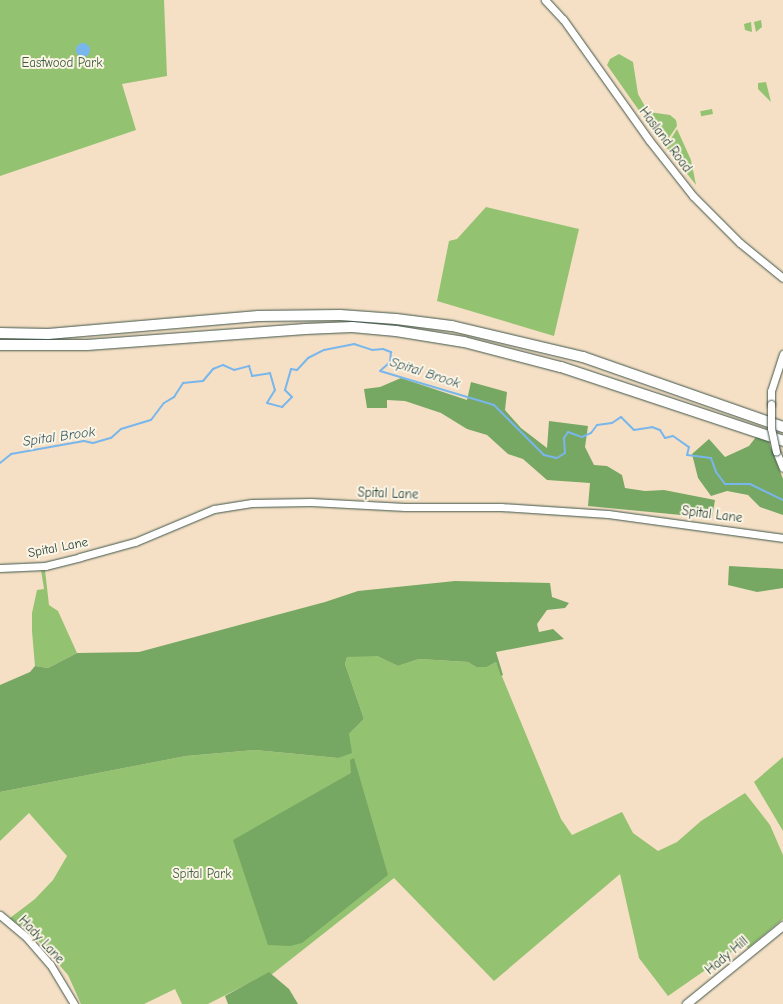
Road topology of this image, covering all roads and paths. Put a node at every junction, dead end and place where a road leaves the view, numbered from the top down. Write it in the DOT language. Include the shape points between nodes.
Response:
graph roads {
  1 [pos="545,0"];
  2 [pos="783,278"];
  3 [pos="0,332"];
  4 [pos="0,345"];
  5 [pos="783,354"];
  6 [pos="783,427"];
  7 [pos="783,441"];
  8 [pos="783,468"];
  9 [pos="783,538"];
  10 [pos="0,568"];
  11 [pos="0,915"];
  12 [pos="783,926"];
  13 [pos="74,1004"];
  14 [pos="687,1004"];
  1 -- 2 [label="street, Hasland Road" via="563,19 649,140 693,196 740,242"];
  3 -- 6 [label="highway" via="48,334 258,316 340,315 396,319 452,326 583,357"];
  4 -- 7 [label="highway" via="87,345 352,327 410,333 472,343 561,367"];
  5 -- 8 [label="street, bridge" via="771,392 771,428"];
  9 -- 10 [label="street, Spital Lane" via="608,514 501,507 252,503 214,509 135,542 80,557 44,566"];
  11 -- 13 [label="street, Hady Lane" via="27,938 50,964"];
  12 -- 14 [label="main road, Hady Hill"];
}
